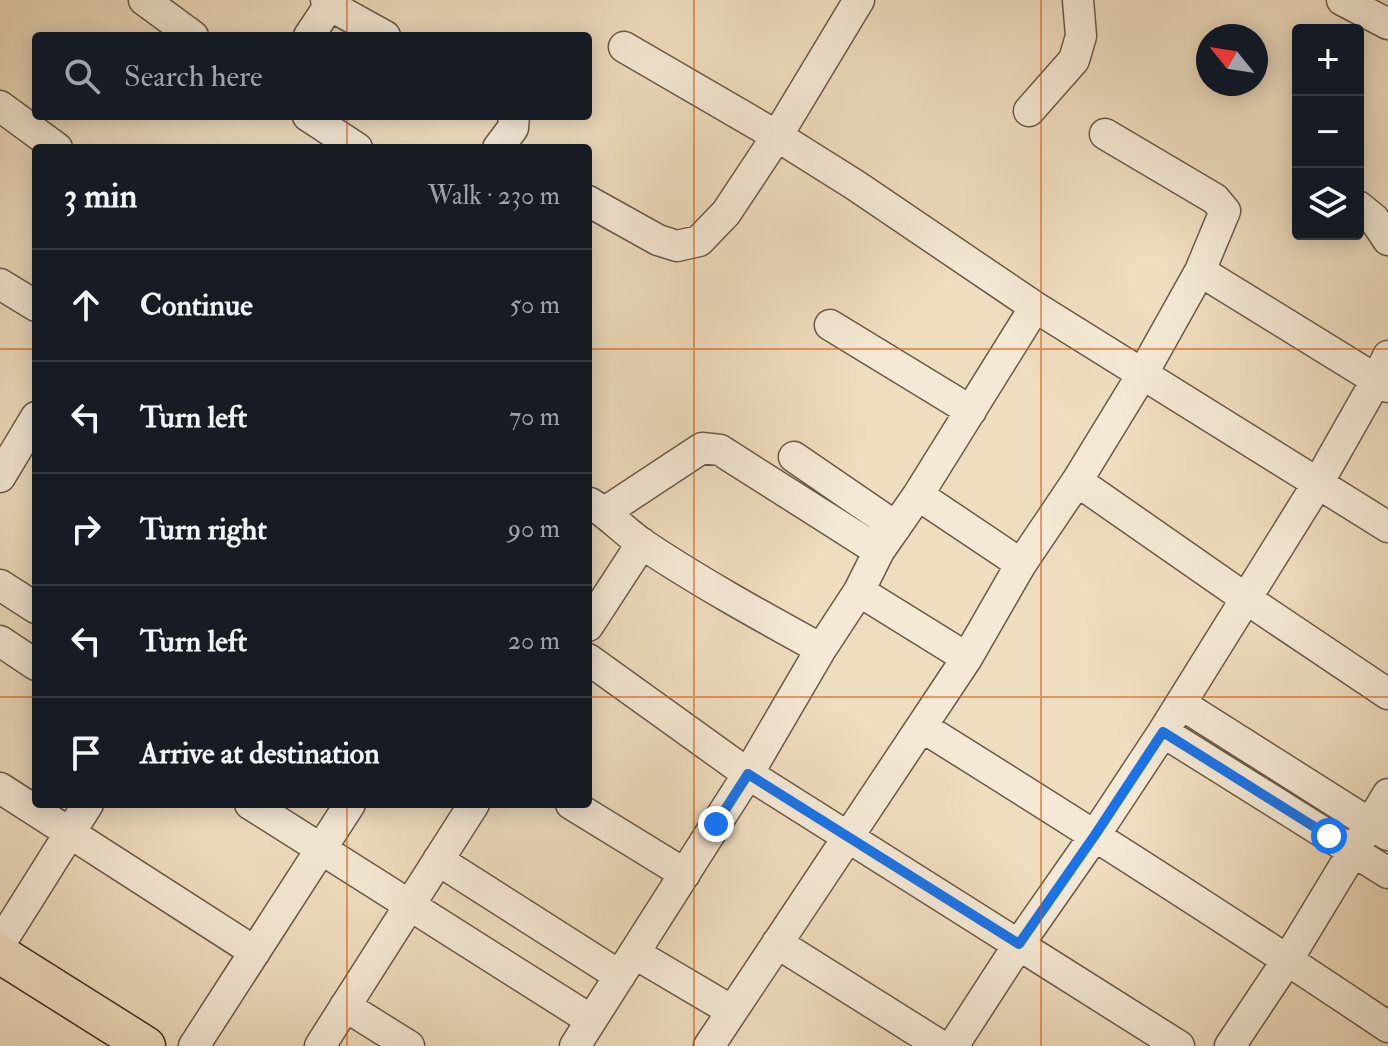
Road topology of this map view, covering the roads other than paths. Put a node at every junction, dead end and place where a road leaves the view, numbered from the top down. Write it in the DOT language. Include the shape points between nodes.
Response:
graph roads {
  1 [pos="144,0"];
  2 [pos="859,0"];
  3 [pos="1078,0"];
  4 [pos="1342,0"];
  5 [pos="329,2"];
  6 [pos="1388,24"];
  7 [pos="188,32"];
  8 [pos="311,32"];
  9 [pos="378,32"];
  10 [pos="624,47"];
  11 [pos="0,106"];
  12 [pos="1029,111"];
  13 [pos="314,120"];
  14 [pos="514,120"];
  15 [pos="1105,134"];
  16 [pos="777,136"];
  17 [pos="52,144"];
  18 [pos="351,144"];
  19 [pos="501,144"];
  20 [pos="592,203"];
  21 [pos="1364,211"];
  22 [pos="1388,240"];
  23 [pos="1200,271"];
  24 [pos="0,284"];
  25 [pos="32,304"];
  26 [pos="1035,307"];
  27 [pos="830,325"];
  28 [pos="1143,373"];
  29 [pos="1384,374"];
  30 [pos="971,411"];
  31 [pos="32,424"];
  32 [pos="18,448"];
  33 [pos="794,457"];
  34 [pos="0,477"];
  35 [pos="1077,481"];
  36 [pos="1318,483"];
  37 [pos="918,495"];
  38 [pos="596,506"];
  39 [pos="1388,527"];
  40 [pos="888,539"];
  41 [pos="642,543"];
  42 [pos="1021,564"];
  43 [pos="0,585"];
  44 [pos="859,591"];
  45 [pos="1245,598"];
  46 [pos="32,605"];
  47 [pos="592,620"];
  48 [pos="0,641"];
  49 [pos="821,649"];
  50 [pos="967,658"];
  51 [pos="32,662"];
  52 [pos="592,662"];
  53 [pos="1388,694"];
  54 [pos="1181,704"];
  55 [pos="922,727"];
  56 [pos="1163,732"];
  57 [pos="748,774"];
  58 [pos="0,788"];
  59 [pos="1388,794"];
  60 [pos="86,808"];
  61 [pos="256,808"];
  62 [pos="345,808"];
  63 [pos="471,808"];
  64 [pos="578,808"];
  65 [pos="1379,830"];
  66 [pos="71,833"];
  67 [pos="1095,835"];
  68 [pos="849,837"];
  69 [pos="320,850"];
  70 [pos="1353,851"];
  71 [pos="438,860"];
  72 [pos="1388,873"];
  73 [pos="685,874"];
  74 [pos="409,906"];
  75 [pos="777,943"];
  76 [pos="0,944"];
  77 [pos="1019,944"];
  78 [pos="255,952"];
  79 [pos="0,954"];
  80 [pos="1288,959"];
  81 [pos="627,964"];
  82 [pos="345,1006"];
  83 [pos="732,1011"];
  84 [pos="591,1020"];
  85 [pos="1388,1027"];
  86 [pos="146,1046"];
  87 [pos="194,1046"];
  88 [pos="320,1046"];
  89 [pos="409,1046"];
  90 [pos="575,1046"];
  91 [pos="709,1046"];
  92 [pos="941,1046"];
  93 [pos="953,1046"];
  94 [pos="1179,1046"];
  95 [pos="1230,1046"];
  1 -- 7 [label="street"];
  2 -- 16 [label="street"];
  3 -- 12 [label="street" via="1081,36 1074,60"];
  4 -- 6 [label="street"];
  5 -- 8 [label="street"];
  5 -- 9 [label="street"];
  10 -- 16 [label="street"];
  11 -- 17 [label="street"];
  13 -- 18 [label="street"];
  14 -- 19 [label="street"];
  15 -- 23 [label="street" via="1215,199 1225,211"];
  16 -- 20 [label="street" via="726,213 699,241 677,246 658,240"];
  16 -- 26 [label="street"];
  21 -- 22 [label="street"];
  23 -- 28 [label="street"];
  23 -- 29 [label="street"];
  24 -- 25 [label="street"];
  26 -- 28 [label="street"];
  26 -- 30 [label="street"];
  27 -- 30 [label="street"];
  28 -- 35 [label="street"];
  28 -- 36 [label="street"];
  29 -- 36 [label="street"];
  30 -- 37 [label="street"];
  31 -- 32 [label="street"];
  32 -- 34 [label="street"];
  33 -- 40 [label="street"];
  35 -- 42 [label="street"];
  35 -- 45 [label="street"];
  36 -- 39 [label="street"];
  36 -- 45 [label="street"];
  37 -- 40 [label="street"];
  37 -- 42 [label="street"];
  38 -- 40 [label="street" via="702,448 720,450"];
  38 -- 41 [label="street"];
  40 -- 44 [label="street"];
  41 -- 47 [label="street"];
  41 -- 49 [label="street"];
  42 -- 50 [label="street"];
  43 -- 46 [label="street"];
  44 -- 49 [label="street"];
  44 -- 50 [label="street"];
  45 -- 53 [label="street"];
  45 -- 54 [label="street"];
  48 -- 51 [label="street"];
  49 -- 57 [label="street"];
  50 -- 55 [label="street"];
  52 -- 57 [label="street"];
  54 -- 56 [label="street"];
  54 -- 65 [label="street"];
  55 -- 67 [label="street"];
  55 -- 68 [label="street"];
  56 -- 67 [label="street"];
  56 -- 70 [label="street"];
  57 -- 68 [label="street"];
  57 -- 73 [label="street"];
  58 -- 66 [label="street"];
  59 -- 65 [label="street"];
  60 -- 66 [label="street"];
  61 -- 69 [label="street"];
  62 -- 69 [label="street"];
  63 -- 71 [label="street"];
  64 -- 73 [label="street"];
  65 -- 70 [label="street"];
  66 -- 76 [label="street"];
  66 -- 78 [label="street"];
  67 -- 77 [label="street"];
  67 -- 80 [label="street"];
  68 -- 75 [label="street"];
  68 -- 77 [label="street"];
  69 -- 74 [label="street"];
  69 -- 78 [label="street"];
  70 -- 72 [label="street"];
  70 -- 80 [label="street"];
  71 -- 74 [label="street"];
  71 -- 81 [label="street"];
  73 -- 81 [label="street"];
  74 -- 82 [label="street"];
  74 -- 84 [label="street"];
  75 -- 83 [label="street"];
  75 -- 92 [label="street"];
  77 -- 93 [label="street"];
  77 -- 94 [label="street"];
  78 -- 87 [label="street"];
  79 -- 86 [label="main road"];
  80 -- 85 [label="street"];
  80 -- 95 [label="street"];
  81 -- 83 [label="street"];
  81 -- 84 [label="street"];
  82 -- 88 [label="street"];
  82 -- 89 [label="street"];
  83 -- 91 [label="street"];
  84 -- 90 [label="street"];
}
